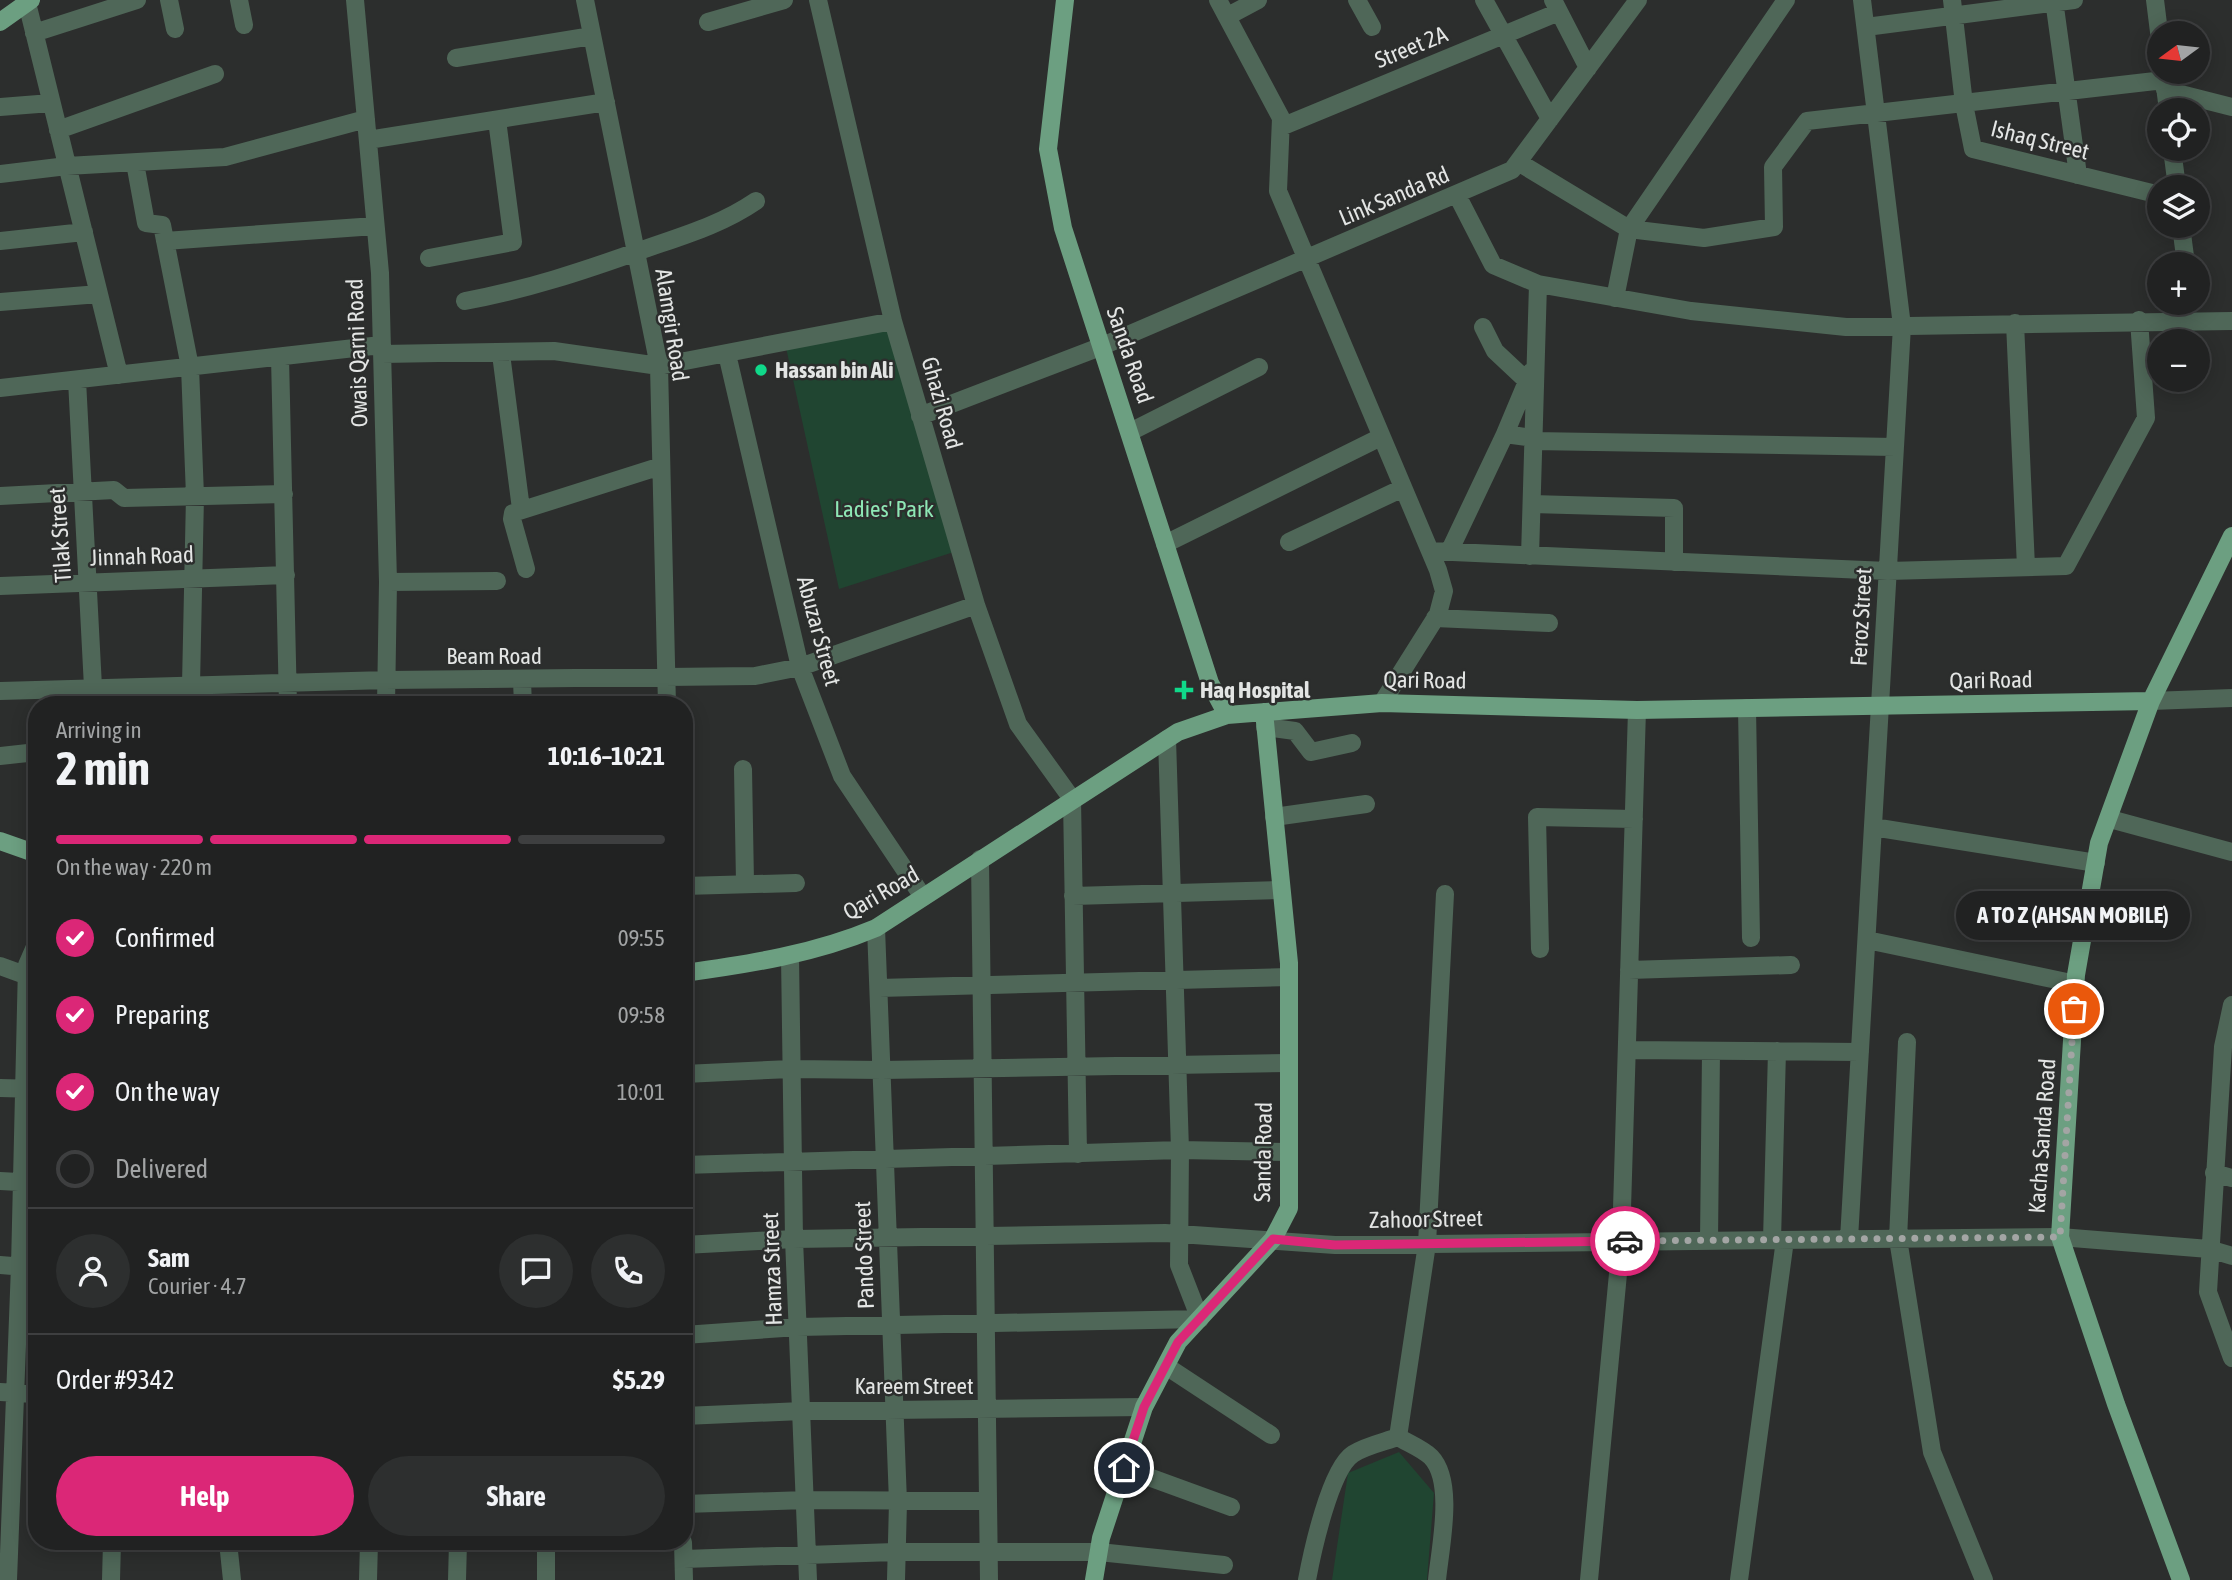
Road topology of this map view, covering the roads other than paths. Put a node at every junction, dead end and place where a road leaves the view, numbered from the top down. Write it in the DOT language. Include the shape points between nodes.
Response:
graph roads {
  1 [pos="137,0"];
  2 [pos="169,0"];
  3 [pos="239,0"];
  4 [pos="355,0"];
  5 [pos="585,0"];
  6 [pos="784,0"];
  7 [pos="818,0"];
  8 [pos="1065,0"];
  9 [pos="1218,0"];
  10 [pos="1258,0"];
  11 [pos="1357,0"];
  12 [pos="1484,0"];
  13 [pos="1638,0"];
  14 [pos="1786,0"];
  15 [pos="1862,0"];
  16 [pos="2074,0"];
  17 [pos="2155,0"];
  18 [pos="2054,1"];
  19 [pos="29,2"];
  20 [pos="1556,6"];
  21 [pos="1952,8"];
  22 [pos="1228,16"];
  23 [pos="2158,21"];
  24 [pos="0,22"];
  25 [pos="708,22"];
  26 [pos="244,25"];
  27 [pos="1372,27"];
  28 [pos="1866,27"];
  29 [pos="175,29"];
  30 [pos="34,33"];
  31 [pos="592,36"];
  32 [pos="1502,36"];
  33 [pos="456,58"];
  34 [pos="1588,68"];
  35 [pos="215,74"];
  36 [pos="2147,82"];
  37 [pos="2174,84"];
  38 [pos="2066,92"];
  39 [pos="606,102"];
  40 [pos="51,103"];
  41 [pos="1964,104"];
  42 [pos="0,107"];
  43 [pos="2232,107"];
  44 [pos="1877,114"];
  45 [pos="366,119"];
  46 [pos="1550,119"];
  47 [pos="497,120"];
  48 [pos="1281,127"];
  49 [pos="58,130"];
  50 [pos="368,140"];
  51 [pos="1518,162"];
  52 [pos="135,163"];
  53 [pos="67,166"];
  54 [pos="0,174"];
  55 [pos="2078,175"];
  56 [pos="2147,192"];
  57 [pos="1457,195"];
  58 [pos="756,201"];
  59 [pos="375,226"];
  60 [pos="1629,229"];
  61 [pos="83,232"];
  62 [pos="0,241"];
  63 [pos="164,241"];
  64 [pos="635,253"];
  65 [pos="429,258"];
  66 [pos="1305,260"];
  67 [pos="1538,284"];
  68 [pos="99,294"];
  69 [pos="1615,298"];
  70 [pos="464,301"];
  71 [pos="0,302"];
  72 [pos="2168,315"];
  73 [pos="2207,315"];
  74 [pos="2139,320"];
  75 [pos="892,321"];
  76 [pos="2232,321"];
  77 [pos="2015,323"];
  78 [pos="1902,326"];
  79 [pos="1483,327"];
  80 [pos="1100,347"];
  81 [pos="381,350"];
  82 [pos="501,354"];
  83 [pos="727,354"];
  84 [pos="280,357"];
  85 [pos="1536,360"];
  86 [pos="659,366"];
  87 [pos="190,367"];
  88 [pos="1259,368"];
  89 [pos="119,375"];
  90 [pos="77,380"];
  91 [pos="1527,381"];
  92 [pos="0,388"];
  93 [pos="920,416"];
  94 [pos="1130,432"];
  95 [pos="1505,434"];
  96 [pos="1381,437"];
  97 [pos="1533,439"];
  98 [pos="1895,447"];
  99 [pos="661,466"];
  100 [pos="1403,488"];
  101 [pos="81,493"];
  102 [pos="284,494"];
  103 [pos="0,496"];
  104 [pos="195,496"];
  105 [pos="1532,504"];
  106 [pos="521,509"];
  107 [pos="2232,536"];
  108 [pos="1289,542"];
  109 [pos="1165,544"];
  110 [pos="1430,551"];
  111 [pos="1449,552"];
  112 [pos="1530,556"];
  113 [pos="1674,562"];
  114 [pos="2026,567"];
  115 [pos="526,569"];
  116 [pos="1888,571"];
  117 [pos="286,575"];
  118 [pos="194,579"];
  119 [pos="498,581"];
  120 [pos="388,582"];
  121 [pos="87,583"];
  122 [pos="0,586"];
  123 [pos="976,605"];
  124 [pos="1435,618"];
  125 [pos="1549,623"];
  126 [pos="800,667"];
  127 [pos="665,677"];
  128 [pos="387,680"];
  129 [pos="522,681"];
  130 [pos="289,682"];
  131 [pos="191,685"];
  132 [pos="93,687"];
  133 [pos="0,691"];
  134 [pos="288,696"];
  135 [pos="386,696"];
  136 [pos="523,696"];
  137 [pos="666,696"];
  138 [pos="2232,698"];
  139 [pos="2151,701"];
  140 [pos="1382,703"];
  141 [pos="1880,706"];
  142 [pos="1747,708"];
  143 [pos="1637,710"];
  144 [pos="1227,715"];
  145 [pos="1264,720"];
  146 [pos="1167,739"];
  147 [pos="1352,743"];
  148 [pos="28,753"];
  149 [pos="0,757"];
  150 [pos="743,769"];
  151 [pos="1072,799"];
  152 [pos="1366,804"];
  153 [pos="1274,817"];
  154 [pos="1634,819"];
  155 [pos="2110,819"];
  156 [pos="1873,827"];
  157 [pos="0,841"];
  158 [pos="28,851"];
  159 [pos="2232,852"];
  160 [pos="980,859"];
  161 [pos="2096,863"];
  162 [pos="745,883"];
  163 [pos="796,883"];
  164 [pos="693,886"];
  165 [pos="1281,890"];
  166 [pos="1172,893"];
  167 [pos="1445,894"];
  168 [pos="1073,896"];
  169 [pos="923,897"];
  170 [pos="876,928"];
  171 [pos="1751,938"];
  172 [pos="1867,940"];
  173 [pos="1540,949"];
  174 [pos="790,956"];
  175 [pos="1791,965"];
  176 [pos="0,966"];
  177 [pos="1629,970"];
  178 [pos="693,972"];
  179 [pos="28,976"];
  180 [pos="1289,977"];
  181 [pos="1175,980"];
  182 [pos="1075,982"];
  183 [pos="2076,984"];
  184 [pos="982,985"];
  185 [pos="878,988"];
  186 [pos="2232,1005"];
  187 [pos="1907,1042"];
  188 [pos="1627,1050"];
  189 [pos="1711,1051"];
  190 [pos="1777,1051"];
  191 [pos="1860,1052"];
  192 [pos="1289,1063"];
  193 [pos="1177,1065"];
  194 [pos="1076,1067"];
  195 [pos="791,1069"];
  196 [pos="983,1069"];
  197 [pos="882,1070"];
  198 [pos="693,1074"];
  199 [pos="0,1088"];
  200 [pos="28,1089"];
  201 [pos="1180,1150"];
  202 [pos="1289,1152"];
  203 [pos="1078,1154"];
  204 [pos="984,1158"];
  205 [pos="793,1160"];
  206 [pos="885,1161"];
  207 [pos="693,1165"];
  208 [pos="2214,1172"];
  209 [pos="2232,1178"];
  210 [pos="0,1181"];
  211 [pos="28,1182"];
  212 [pos="1182,1234"];
  213 [pos="2060,1237"];
  214 [pos="985,1238"];
  215 [pos="794,1239"];
  216 [pos="1273,1239"];
  217 [pos="1849,1239"];
  218 [pos="1898,1239"];
  219 [pos="888,1240"];
  220 [pos="1778,1240"];
  221 [pos="1622,1241"];
  222 [pos="1709,1241"];
  223 [pos="1427,1244"];
  224 [pos="693,1245"];
  225 [pos="2209,1249"];
  226 [pos="2232,1256"];
  227 [pos="0,1265"];
  228 [pos="28,1267"];
  229 [pos="28,1273"];
  230 [pos="1200,1319"];
  231 [pos="986,1321"];
  232 [pos="891,1325"];
  233 [pos="798,1327"];
  234 [pos="693,1334"];
  235 [pos="2232,1358"];
  236 [pos="1166,1366"];
  237 [pos="8,1392"];
  238 [pos="28,1393"];
  239 [pos="1144,1407"];
  240 [pos="987,1410"];
  241 [pos="802,1411"];
  242 [pos="895,1412"];
  243 [pos="693,1416"];
  244 [pos="1271,1435"];
  245 [pos="1398,1437"];
  246 [pos="1124,1468"];
  247 [pos="806,1500"];
  248 [pos="988,1501"];
  249 [pos="898,1502"];
  250 [pos="693,1504"];
  251 [pos="1231,1507"];
  252 [pos="112,1550"];
  253 [pos="229,1550"];
  254 [pos="369,1550"];
  255 [pos="458,1550"];
  256 [pos="546,1550"];
  257 [pos="683,1551"];
  258 [pos="895,1552"];
  259 [pos="1099,1552"];
  260 [pos="809,1554"];
  261 [pos="989,1554"];
  262 [pos="1224,1565"];
  263 [pos="8,1580"];
  264 [pos="111,1580"];
  265 [pos="232,1580"];
  266 [pos="368,1580"];
  267 [pos="457,1580"];
  268 [pos="546,1580"];
  269 [pos="684,1580"];
  270 [pos="808,1580"];
  271 [pos="896,1580"];
  272 [pos="989,1580"];
  273 [pos="1094,1580"];
  274 [pos="1307,1580"];
  275 [pos="1437,1580"];
  276 [pos="1588,1580"];
  277 [pos="1739,1580"];
  278 [pos="1984,1580"];
  279 [pos="2181,1580"];
  1 -- 30 [label="street"];
  2 -- 29 [label="street"];
  3 -- 26 [label="street"];
  4 -- 45 [label="street, Owais Qarni Road"];
  5 -- 31 [label="street, Alamgir Road"];
  6 -- 25 [label="street"];
  7 -- 75 [label="street, Ghazi Road"];
  8 -- 80 [label="main road, Sanda Road" via="1048,149 1063,228"];
  9 -- 22 [label="street"];
  10 -- 22 [label="street"];
  11 -- 27 [label="street"];
  12 -- 32 [label="street"];
  13 -- 34 [label="street, Link Sanda Rd"];
  14 -- 60 [label="street"];
  15 -- 28 [label="street, Feroz Street"];
  16 -- 18 [label="street"];
  17 -- 23 [label="street"];
  18 -- 21 [label="street"];
  18 -- 38 [label="street"];
  19 -- 24 [label="main road"];
  19 -- 30 [label="street"];
  20 -- 32 [label="street, Street 2A"];
  20 -- 34 [label="street"];
  21 -- 28 [label="street"];
  21 -- 41 [label="street, Ishaq Street"];
  22 -- 48 [label="street" via="1281,118"];
  28 -- 44 [label="street, Feroz Street"];
  30 -- 40 [label="street"];
  31 -- 33 [label="street"];
  31 -- 39 [label="street, Alamgir Road"];
  32 -- 46 [label="street"];
  32 -- 48 [label="street, Street 2A"];
  34 -- 46 [label="street, Link Sanda Rd"];
  35 -- 49 [label="street"];
  36 -- 38 [label="street"];
  37 -- 43 [label="street"];
  38 -- 41 [label="street"];
  38 -- 55 [label="street"];
  39 -- 47 [label="street"];
  39 -- 64 [label="street, Alamgir Road"];
  40 -- 42 [label="street"];
  40 -- 49 [label="street"];
  41 -- 44 [label="street"];
  41 -- 55 [label="street, Ishaq Street" via="1973,149"];
  44 -- 60 [label="street" via="1807,121 1773,167 1776,222 1770,229 1704,238"];
  44 -- 78 [label="street, Feroz Street"];
  45 -- 50 [label="street, Owais Qarni Road"];
  45 -- 52 [label="street" via="225,157"];
  46 -- 51 [label="street, Link Sanda Rd"];
  47 -- 50 [label="street"];
  47 -- 65 [label="street" via="513,242"];
  48 -- 66 [label="street" via="1278,191"];
  49 -- 53 [label="street"];
  50 -- 59 [label="street, Owais Qarni Road"];
  51 -- 57 [label="street, Link Sanda Rd" via="1512,170"];
  51 -- 60 [label="street"];
  52 -- 53 [label="street"];
  52 -- 63 [label="street" via="146,223 162,225"];
  53 -- 54 [label="street"];
  53 -- 61 [label="street"];
  55 -- 56 [label="street, Ishaq Street"];
  57 -- 66 [label="street, Link Sanda Rd"];
  57 -- 67 [label="street" via="1493,265"];
  58 -- 64 [label="street" via="712,226"];
  59 -- 63 [label="street"];
  59 -- 81 [label="street, Owais Qarni Road"];
  60 -- 69 [label="street"];
  61 -- 62 [label="street"];
  61 -- 68 [label="street"];
  63 -- 87 [label="street"];
  64 -- 70 [label="street" via="520,291"];
  64 -- 86 [label="street, Alamgir Road"];
  66 -- 80 [label="street, Link Sanda Rd"];
  66 -- 96 [label="street"];
  67 -- 69 [label="street"];
  67 -- 85 [label="street"];
  68 -- 71 [label="street"];
  68 -- 89 [label="street"];
  69 -- 78 [label="street" via="1833,326"];
  72 -- 74 [label="street"];
  73 -- 76 [label="street"];
  74 -- 77 [label="street"];
  74 -- 114 [label="street" via="2146,418 2066,566"];
  75 -- 83 [label="street"];
  75 -- 93 [label="street, Ghazi Road"];
  77 -- 78 [label="street"];
  77 -- 114 [label="street"];
  78 -- 98 [label="street, Feroz Street"];
  79 -- 91 [label="street" via="1495,351"];
  80 -- 93 [label="street, Link Sanda Rd"];
  80 -- 94 [label="main road, Sanda Road"];
  81 -- 82 [label="street"];
  81 -- 84 [label="street"];
  81 -- 120 [label="street, Owais Qarni Road"];
  82 -- 86 [label="street" via="554,351"];
  82 -- 106 [label="street"];
  83 -- 86 [label="street"];
  83 -- 126 [label="street, Abuzar Street"];
  84 -- 87 [label="street"];
  84 -- 102 [label="street"];
  85 -- 91 [label="street"];
  85 -- 97 [label="street"];
  86 -- 99 [label="street, Alamgir Road"];
  87 -- 89 [label="street"];
  87 -- 104 [label="street"];
  88 -- 94 [label="street"];
  89 -- 90 [label="street"];
  90 -- 92 [label="street"];
  90 -- 101 [label="street, Tilak Street"];
  91 -- 95 [label="street"];
  93 -- 123 [label="street, Ghazi Road"];
  94 -- 109 [label="main road, Sanda Road"];
  95 -- 97 [label="street"];
  95 -- 111 [label="street"];
  96 -- 100 [label="street"];
  96 -- 109 [label="street"];
  97 -- 98 [label="street"];
  97 -- 105 [label="street"];
  98 -- 116 [label="street, Feroz Street"];
  99 -- 106 [label="street"];
  99 -- 127 [label="street, Alamgir Road"];
  100 -- 108 [label="street"];
  100 -- 110 [label="street"];
  101 -- 103 [label="street"];
  101 -- 104 [label="street" via="114,490 124,498"];
  101 -- 121 [label="street, Tilak Street"];
  102 -- 104 [label="street"];
  102 -- 117 [label="street"];
  104 -- 118 [label="street"];
  105 -- 112 [label="street"];
  105 -- 113 [label="street" via="1674,508"];
  106 -- 115 [label="street" via="512,519"];
  107 -- 139 [label="main road, Kacha Sanda Road"];
  109 -- 144 [label="main road, Sanda Road" via="1210,684"];
  110 -- 111 [label="street"];
  110 -- 124 [label="street" via="1444,592"];
  111 -- 112 [label="street"];
  112 -- 113 [label="street"];
  113 -- 116 [label="street"];
  114 -- 116 [label="street"];
  116 -- 141 [label="street, Feroz Street"];
  117 -- 118 [label="street, Jinnah Road"];
  117 -- 130 [label="street"];
  118 -- 121 [label="street, Jinnah Road"];
  118 -- 131 [label="street"];
  119 -- 120 [label="street"];
  120 -- 128 [label="street, Owais Qarni Road"];
  121 -- 122 [label="street, Jinnah Road"];
  121 -- 132 [label="street, Tilak Street"];
  123 -- 126 [label="street, Beam Road"];
  123 -- 151 [label="street, Ghazi Road" via="1018,724"];
  124 -- 125 [label="street"];
  124 -- 140 [label="street"];
  126 -- 127 [label="street, Beam Road" via="727,678"];
  126 -- 169 [label="street, Abuzar Street" via="842,776"];
  127 -- 129 [label="street, Beam Road"];
  127 -- 137 [label="street, Alamgir Road"];
  128 -- 129 [label="street, Beam Road"];
  128 -- 130 [label="street, Beam Road"];
  128 -- 135 [label="street, Owais Qarni Road"];
  129 -- 136 [label="street"];
  130 -- 131 [label="street, Beam Road"];
  130 -- 134 [label="street"];
  131 -- 132 [label="street, Beam Road"];
  132 -- 133 [label="street, Beam Road"];
  138 -- 139 [label="street, Qari Road"];
  139 -- 141 [label="main road, Qari Road"];
  139 -- 155 [label="main road, Kacha Sanda Road"];
  140 -- 143 [label="main road, Qari Road"];
  140 -- 145 [label="main road, Qari Road"];
  141 -- 142 [label="main road, Qari Road"];
  141 -- 156 [label="street, Feroz Street"];
  142 -- 143 [label="main road, Qari Road"];
  142 -- 171 [label="street"];
  143 -- 154 [label="street"];
  144 -- 145 [label="main road, Qari Road"];
  144 -- 146 [label="main road, Qari Road"];
  145 -- 147 [label="street" via="1295,731 1311,752"];
  145 -- 153 [label="main road, Sanda Road"];
  146 -- 151 [label="main road, Qari Road"];
  146 -- 166 [label="street"];
  148 -- 149 [label="street"];
  150 -- 162 [label="street"];
  151 -- 160 [label="main road, Qari Road"];
  151 -- 168 [label="street"];
  152 -- 153 [label="street"];
  153 -- 165 [label="main road, Sanda Road"];
  154 -- 173 [label="street" via="1537,817"];
  154 -- 177 [label="street"];
  155 -- 159 [label="street"];
  155 -- 161 [label="main road, Kacha Sanda Road"];
  156 -- 161 [label="street"];
  156 -- 172 [label="street, Feroz Street"];
  157 -- 158 [label="main road"];
  160 -- 169 [label="main road, Qari Road"];
  160 -- 184 [label="street"];
  161 -- 183 [label="main road, Kacha Sanda Road"];
  162 -- 163 [label="street"];
  162 -- 164 [label="street"];
  165 -- 166 [label="street"];
  165 -- 180 [label="main road, Sanda Road"];
  166 -- 168 [label="street"];
  166 -- 181 [label="street"];
  167 -- 223 [label="street"];
  168 -- 182 [label="street"];
  169 -- 170 [label="main road, Qari Road"];
  170 -- 174 [label="main road, Qari Road"];
  170 -- 185 [label="street, Pando Street"];
  172 -- 183 [label="street"];
  172 -- 191 [label="street, Feroz Street"];
  174 -- 178 [label="main road, Qari Road"];
  174 -- 195 [label="street, Hamza Street"];
  175 -- 177 [label="street"];
  176 -- 179 [label="street"];
  177 -- 188 [label="street"];
  180 -- 181 [label="street"];
  180 -- 192 [label="main road, Sanda Road"];
  181 -- 182 [label="street"];
  181 -- 193 [label="street"];
  182 -- 184 [label="street"];
  182 -- 194 [label="street"];
  183 -- 213 [label="main road, Kacha Sanda Road"];
  184 -- 185 [label="street"];
  184 -- 196 [label="street"];
  185 -- 197 [label="street, Pando Street"];
  186 -- 208 [label="street" via="2223,1047"];
  187 -- 218 [label="street"];
  188 -- 189 [label="street"];
  188 -- 221 [label="street"];
  189 -- 190 [label="street"];
  189 -- 222 [label="street"];
  190 -- 191 [label="street"];
  190 -- 220 [label="street"];
  191 -- 217 [label="street, Feroz Street"];
  192 -- 193 [label="street"];
  192 -- 202 [label="main road, Sanda Road"];
  193 -- 194 [label="street"];
  193 -- 201 [label="street"];
  194 -- 196 [label="street"];
  194 -- 203 [label="street"];
  195 -- 197 [label="street"];
  195 -- 198 [label="street"];
  195 -- 205 [label="street, Hamza Street"];
  196 -- 197 [label="street"];
  196 -- 204 [label="street"];
  197 -- 206 [label="street, Pando Street"];
  199 -- 200 [label="street"];
  201 -- 202 [label="street"];
  201 -- 203 [label="street"];
  201 -- 212 [label="street"];
  202 -- 216 [label="main road, Sanda Road" via="1289,1208"];
  203 -- 204 [label="street"];
  204 -- 206 [label="street"];
  204 -- 214 [label="street"];
  205 -- 206 [label="street"];
  205 -- 207 [label="street"];
  205 -- 215 [label="street, Hamza Street"];
  206 -- 219 [label="street, Pando Street"];
  208 -- 209 [label="street"];
  208 -- 225 [label="street"];
  210 -- 211 [label="street"];
  212 -- 214 [label="street, Zahoor Street"];
  212 -- 216 [label="street, Zahoor Street"];
  212 -- 230 [label="street" via="1179,1265"];
  213 -- 218 [label="street, Zahoor Street"];
  213 -- 225 [label="street, Zahoor Street"];
  213 -- 279 [label="main road, Kacha Sanda Road"];
  214 -- 219 [label="street, Zahoor Street"];
  214 -- 231 [label="street"];
  215 -- 219 [label="street, Zahoor Street"];
  215 -- 224 [label="street, Zahoor Street"];
  215 -- 233 [label="street, Hamza Street"];
  216 -- 223 [label="street, Zahoor Street" via="1335,1245"];
  216 -- 230 [label="main road, Sanda Road"];
  217 -- 218 [label="street, Zahoor Street"];
  217 -- 220 [label="street, Zahoor Street"];
  218 -- 278 [label="street" via="1932,1452"];
  219 -- 232 [label="street, Pando Street"];
  220 -- 222 [label="street, Zahoor Street"];
  220 -- 277 [label="street"];
  221 -- 222 [label="street, Zahoor Street"];
  221 -- 223 [label="street, Zahoor Street"];
  221 -- 276 [label="street"];
  223 -- 245 [label="street"];
  225 -- 226 [label="street, Zahoor Street"];
  225 -- 235 [label="street" via="2208,1292"];
  227 -- 228 [label="street"];
  229 -- 237 [label="street"];
  230 -- 231 [label="street"];
  230 -- 236 [label="main road, Sanda Road" via="1178,1342"];
  231 -- 232 [label="street"];
  231 -- 240 [label="street"];
  232 -- 233 [label="street"];
  232 -- 242 [label="street, Pando Street"];
  233 -- 234 [label="street"];
  233 -- 241 [label="street, Hamza Street"];
  236 -- 239 [label="main road, Sanda Road"];
  236 -- 244 [label="street"];
  237 -- 238 [label="street"];
  237 -- 263 [label="street"];
  239 -- 240 [label="street, Kareem Street"];
  239 -- 246 [label="main road, Sanda Road"];
  240 -- 242 [label="street, Kareem Street"];
  240 -- 248 [label="street"];
  241 -- 242 [label="street, Kareem Street"];
  241 -- 243 [label="street, Kareem Street"];
  241 -- 247 [label="street, Hamza Street"];
  242 -- 249 [label="street, Pando Street"];
  245 -- 274 [label="street" via="1353,1454 1341,1466 1315,1538"];
  245 -- 275 [label="street" via="1431,1457 1441,1474 1444,1500"];
  246 -- 251 [label="street"];
  246 -- 259 [label="main road, Sanda Road"];
  247 -- 249 [label="street"];
  247 -- 250 [label="street"];
  247 -- 260 [label="street, Hamza Street"];
  248 -- 249 [label="street"];
  248 -- 261 [label="street"];
  249 -- 258 [label="street, Pando Street"];
  252 -- 264 [label="street"];
  253 -- 265 [label="street"];
  254 -- 266 [label="street"];
  255 -- 267 [label="street"];
  256 -- 268 [label="street"];
  257 -- 260 [label="street"];
  257 -- 269 [label="street"];
  258 -- 260 [label="street"];
  258 -- 261 [label="street"];
  258 -- 271 [label="street, Pando Street"];
  259 -- 261 [label="street"];
  259 -- 262 [label="street"];
  259 -- 273 [label="main road, Sanda Road"];
  260 -- 270 [label="street, Hamza Street"];
  261 -- 272 [label="street"];
}
